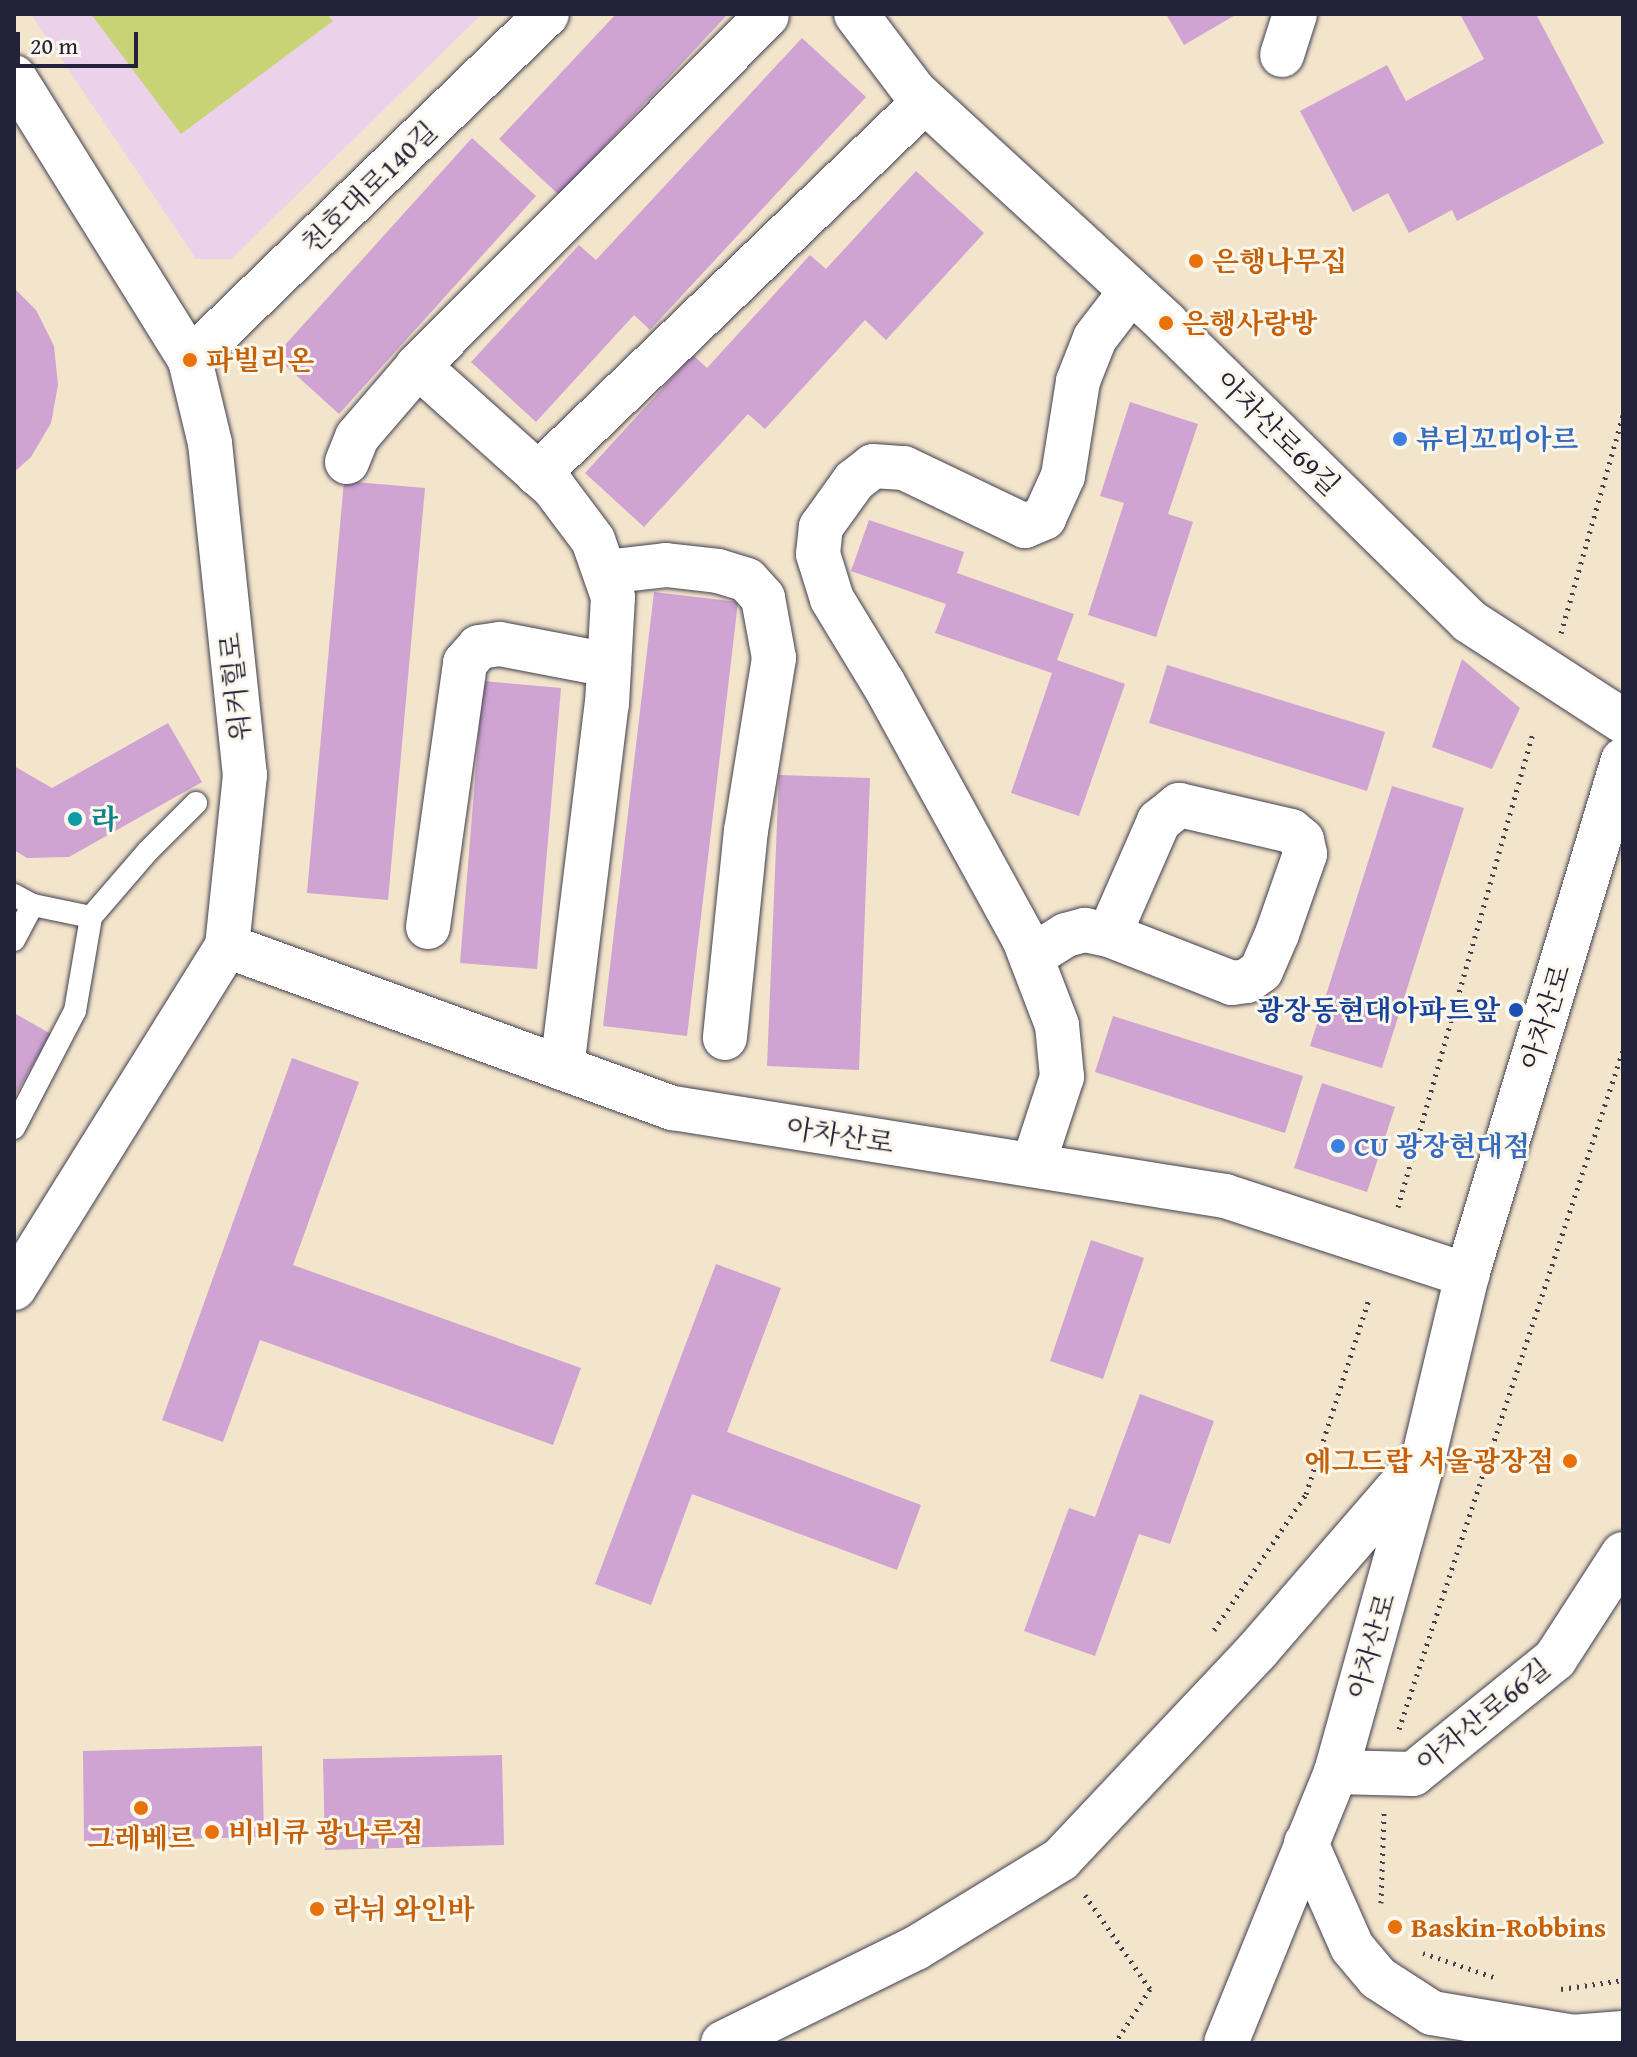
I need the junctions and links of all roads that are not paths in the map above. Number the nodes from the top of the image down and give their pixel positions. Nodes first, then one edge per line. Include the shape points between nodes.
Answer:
1 (547, 14) edge
2 (856, 14) edge
3 (1295, 14) edge
4 (767, 16) edge
5 (1282, 55) dead end
6 (14, 77) edge
7 (925, 101) junction
8 (1131, 291) junction
9 (190, 360) junction
10 (418, 366) junction
11 (347, 462) dead end
12 (538, 474) junction
13 (605, 572) junction
14 (609, 665) junction
15 (1623, 721) edge
16 (1623, 760) edge
17 (196, 803) dead end
18 (23, 900) edge
19 (91, 917) junction
20 (428, 927) dead end
21 (1109, 935) junction
22 (14, 940) edge
23 (227, 946) junction
24 (1031, 957) junction
25 (725, 1038) dead end
26 (562, 1068) junction
27 (14, 1128) edge
28 (1033, 1165) junction
29 (1467, 1275) junction
30 (14, 1288) edge
31 (1423, 1460) junction
32 (1623, 1554) edge
33 (1336, 1772) junction
34 (1306, 1843) junction
35 (1233, 2024) edge
36 (1623, 2033) edge
37 (1574, 2037) junction
38 (723, 2043) edge
39 (1500, 2043) edge

1 - 9 street, 천호대로140길
2 - 7 street, 아차산로69길
3 - 5 street
4 - 10 street
6 - 9 street, 워커힐로
7 - 8 street, 아차산로69길
7 - 12 street
8 - 15 street, 아차산로69길 via 1469,621
8 - 24 street via 1095,338 1078,381 1063,476 1044,518 1025,526 904,468 873,466 854,481 821,527 818,554 832,599
9 - 23 street, 워커힐로 via 210,443 245,775
10 - 11 street via 357,437
10 - 12 street
12 - 13 street via 593,540
13 - 14 street via 613,597
13 - 25 street via 666,565 718,571 747,580 763,598 774,658 746,830
14 - 20 street via 500,644 479,647 465,663
14 - 26 street
16 - 29 street, 아차산로
17 - 19 lane
18 - 19 lane
18 - 22 lane
19 - 27 lane via 75,1011
21 - 21 street via 1232,983 1247,981 1261,971 1277,934 1305,854 1302,840 1291,831 1179,805 1159,821
21 - 24 street via 1085,930 1066,935
23 - 26 street, 아차산로
23 - 30 street, 워커힐로
24 - 28 street via 1057,1025 1062,1077
26 - 28 street, 아차산로 via 673,1108
28 - 29 street, 아차산로 via 1225,1196
29 - 31 street, 아차산로
31 - 33 street, 아차산로
31 - 38 street via 1257,1651 1061,1859 916,1948
32 - 33 street, 아차산로66길 via 1555,1659 1413,1774
33 - 34 street, 아차산로
34 - 35 street, 아차산로
34 - 37 street via 1352,1947 1378,1978 1432,2013
36 - 37 street
37 - 39 street

